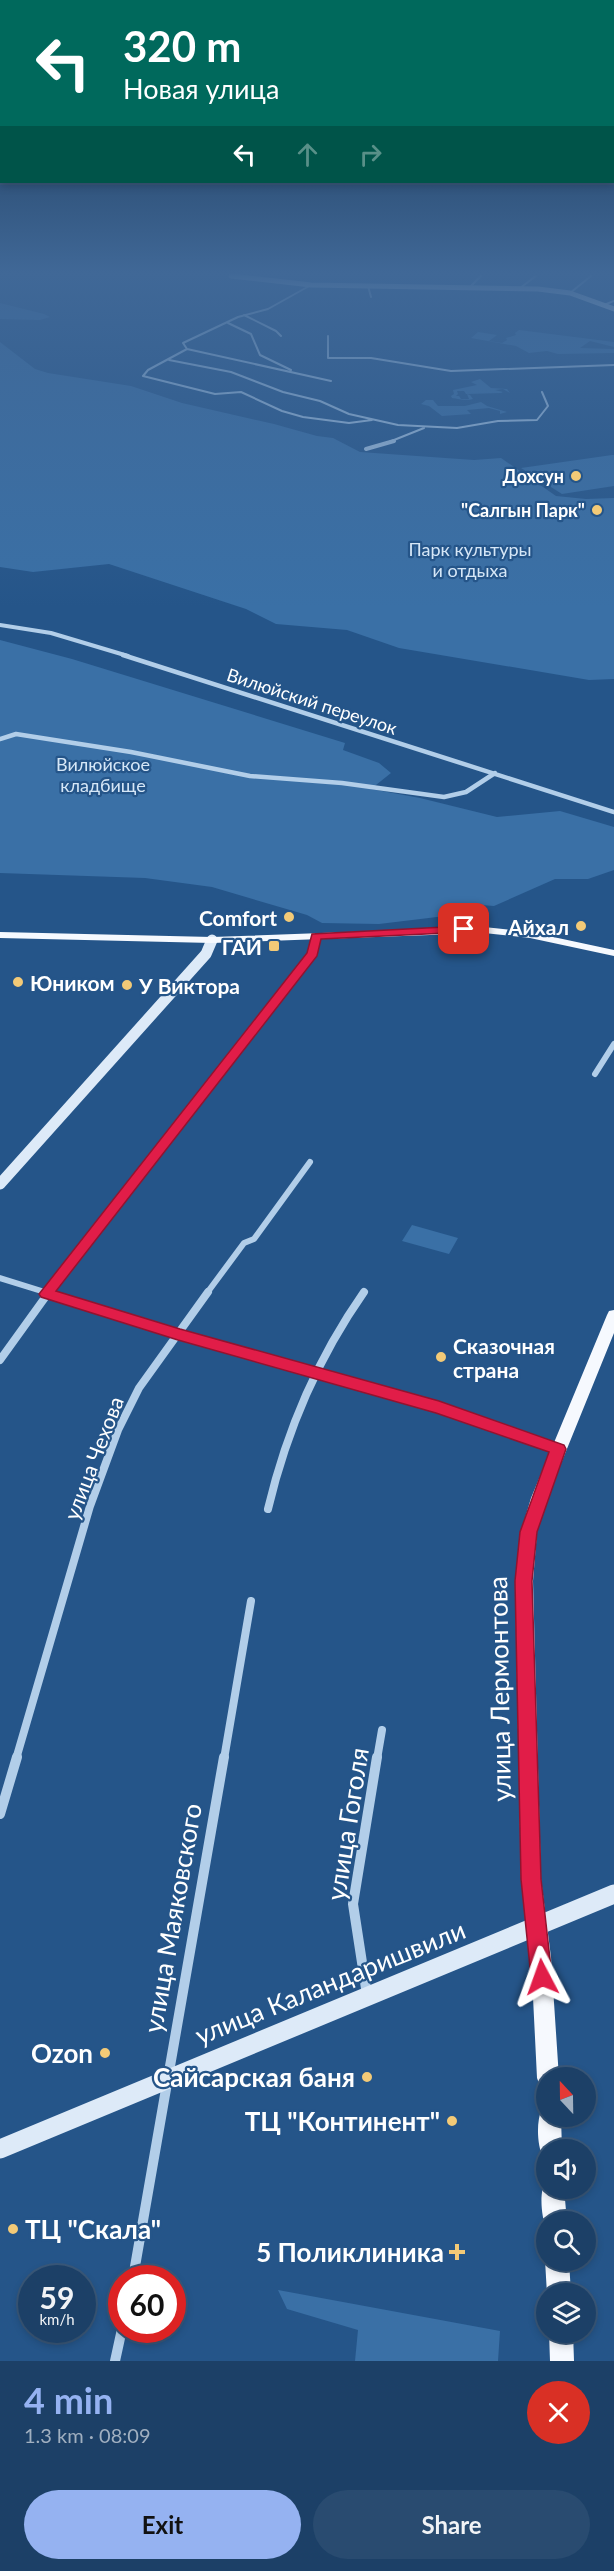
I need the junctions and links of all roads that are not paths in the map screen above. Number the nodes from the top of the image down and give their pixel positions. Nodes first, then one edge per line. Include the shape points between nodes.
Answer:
1 (181, 386) edge
2 (268, 386) edge
3 (542, 392) dead end
4 (373, 420) junction
5 (424, 428) junction
6 (366, 449) dead end
7 (0, 625) edge
8 (0, 739) edge
9 (495, 773) junction
10 (614, 812) edge
11 (0, 935) edge
12 (316, 936) junction
13 (212, 940) junction
14 (614, 953) edge
15 (614, 1044) edge
16 (595, 1074) dead end
17 (310, 1162) dead end
18 (0, 1184) edge
19 (0, 1278) edge
20 (364, 1292) dead end
21 (47, 1294) junction
22 (614, 1315) edge
23 (178, 1334) junction
24 (0, 1360) edge
25 (313, 1372) junction
26 (558, 1449) junction
27 (268, 1509) dead end
28 (251, 1601) dead end
29 (382, 1730) dead end
30 (0, 1814) edge
31 (614, 1894) edge
32 (537, 1927) junction
33 (367, 1995) junction
34 (547, 2067) edge
35 (166, 2078) junction
36 (0, 2149) edge
37 (135, 2265) edge
38 (118, 2343) edge
39 (561, 2343) edge
40 (114, 2361) edge
41 (562, 2361) edge

1 - 4 street via 215,394 241,392 303,417 349,423
2 - 4 street
3 - 5 street via 548,406 537,420
4 - 5 street
5 - 6 street
7 - 9 street, Вилюйский переулок via 74,639
8 - 9 street via 16,734 250,776 444,796 466,792
9 - 10 street, Вилюйский переулок
11 - 13 main road
12 - 13 main road
12 - 14 main road via 484,930 530,935
12 - 21 street via 313,954
13 - 18 street via 206,954
15 - 16 street
17 - 23 street, улица Чехова via 254,1239 238,1250
19 - 21 street
20 - 25 street
21 - 23 street
21 - 24 street
22 - 26 main road, улица Лермонтова
23 - 25 street
23 - 30 street, улица Чехова via 139,1388 118,1430 90,1506
25 - 26 street via 439,1407
25 - 27 street via 276,1471
26 - 32 main road, улица Лермонтова via 529,1532 524,1581 531,1879
28 - 35 street, улица Маяковского
29 - 33 street, улица Гоголя via 353,1904
31 - 32 street, улица Каландаришвили
32 - 33 street, улица Каландаришвили
32 - 34 main road, улица Лермонтова
33 - 35 street, улица Каландаришвили
35 - 36 street, улица Каландаришвили
35 - 37 street, улица Маяковского
38 - 40 street
39 - 41 main road

